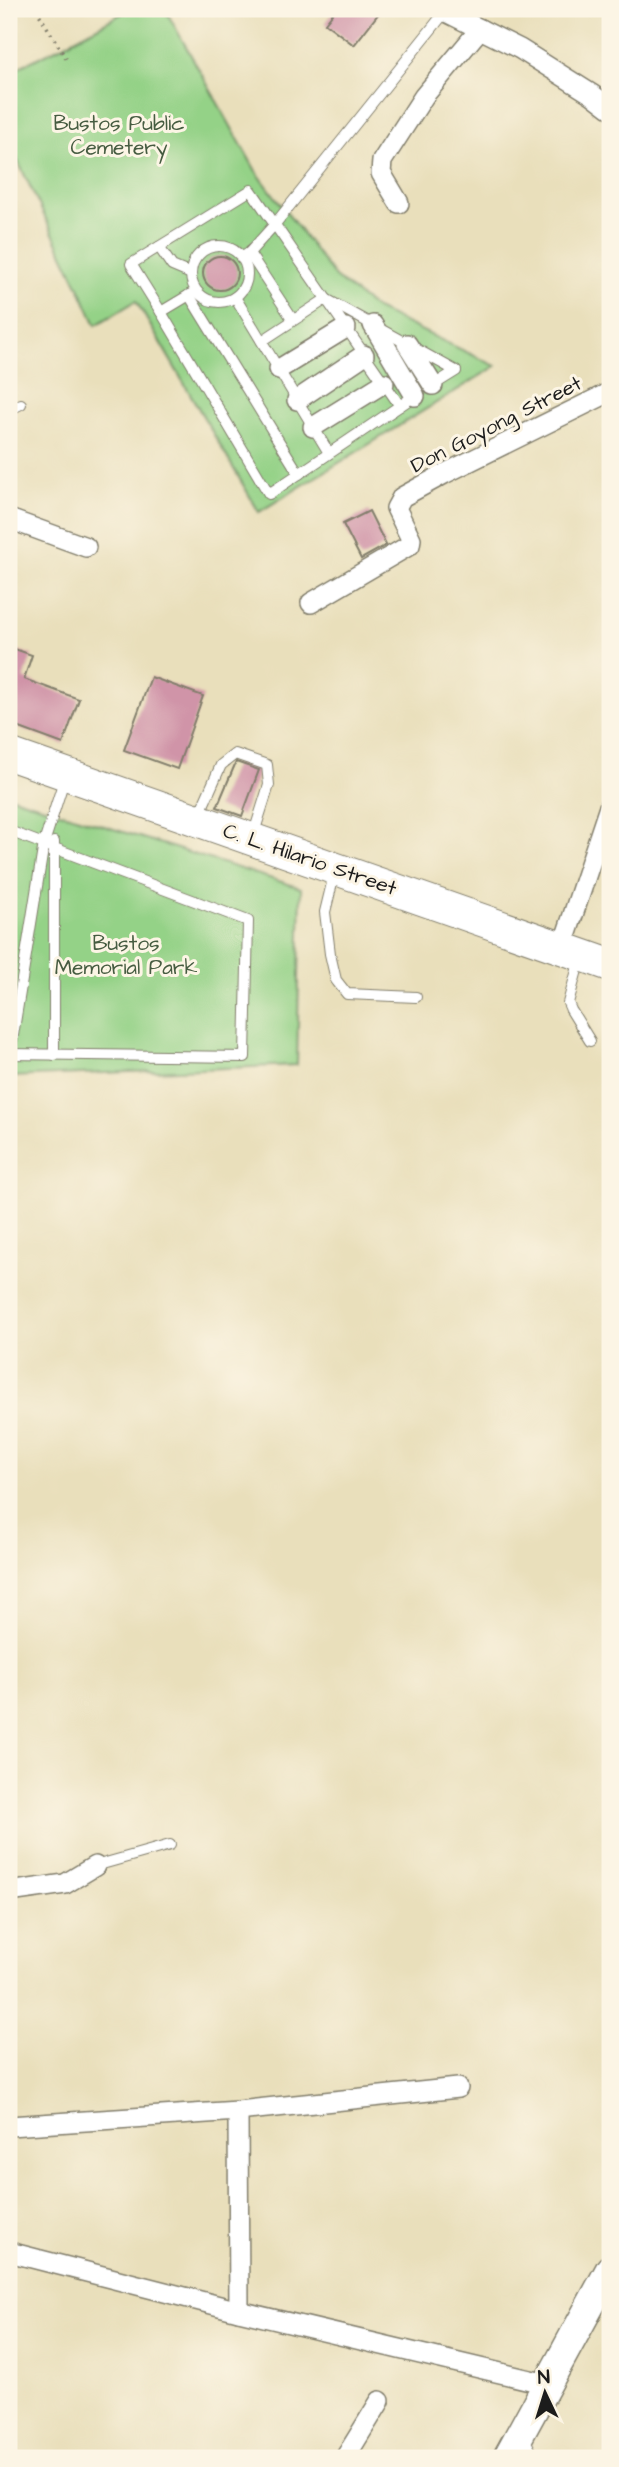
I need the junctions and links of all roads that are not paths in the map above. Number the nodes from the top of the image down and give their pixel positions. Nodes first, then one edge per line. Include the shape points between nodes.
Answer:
1 (443, 10) edge
2 (480, 29) junction
3 (610, 108) edge
4 (399, 202) dead end
5 (275, 224) junction
6 (159, 247) junction
7 (245, 256) junction
8 (191, 274) junction
9 (192, 293) junction
10 (235, 297) junction
11 (326, 299) junction
12 (161, 312) junction
13 (293, 320) junction
14 (373, 325) junction
15 (346, 328) junction
16 (262, 341) junction
17 (407, 344) junction
18 (364, 355) junction
19 (279, 369) junction
20 (384, 383) junction
21 (433, 385) junction
22 (610, 392) edge
23 (297, 400) junction
24 (407, 401) junction
25 (21, 404) dead end
26 (9, 410) edge
27 (313, 427) junction
28 (329, 453) junction
29 (299, 474) junction
30 (9, 519) edge
31 (86, 547) dead end
32 (311, 603) dead end
33 (9, 754) edge
34 (66, 775) junction
35 (610, 804) edge
36 (197, 820) junction
37 (9, 831) edge
38 (252, 839) junction
39 (49, 845) junction
40 (335, 867) junction
41 (571, 951) junction
42 (610, 965) edge
43 (416, 997) dead end
44 (590, 1041) dead end
45 (9, 1054) edge
46 (54, 1055) junction
47 (170, 1845) dead end
48 (95, 1866) joint
49 (9, 1892) edge
50 (458, 2088) dead end
51 (237, 2111) junction
52 (9, 2126) edge
53 (9, 2252) edge
54 (610, 2269) edge
55 (239, 2311) junction
56 (547, 2384) junction
57 (380, 2401) dead end
58 (521, 2433) junction
59 (345, 2458) edge
60 (508, 2458) edge
61 (534, 2458) edge

1 - 2 street
1 - 5 lane
2 - 3 street via 520,49
2 - 4 street via 424,96 382,162 381,173
5 - 6 lane via 251,190
5 - 7 lane
5 - 11 lane
6 - 8 lane via 172,266
6 - 12 lane via 131,264
7 - 8 lane via 227,248 210,248 196,258
7 - 10 lane via 247,274
7 - 13 lane
8 - 9 lane
9 - 10 lane via 210,301
9 - 12 lane
9 - 29 lane
10 - 16 lane
11 - 13 lane
11 - 14 lane
11 - 15 lane
12 - 29 lane via 269,494
13 - 16 lane
14 - 17 lane
14 - 24 street
15 - 18 lane
15 - 19 street
16 - 19 lane
17 - 21 street
17 - 21 lane via 456,371
18 - 20 lane
18 - 23 street
19 - 23 lane
20 - 24 lane
20 - 27 street
21 - 24 lane
22 - 32 street, Don Goyong Street via 402,497 396,508 410,545
23 - 27 lane
24 - 28 lane
25 - 26 lane
27 - 28 lane
28 - 29 lane
30 - 31 street
33 - 34 main road, C. L. Hilario Street
34 - 36 main road, C. L. Hilario Street
34 - 39 lane
35 - 41 street
36 - 38 main road, C. L. Hilario Street
36 - 38 lane via 221,765 235,754 267,765 269,785
37 - 39 lane
38 - 40 main road, C. L. Hilario Street
39 - 45 lane
39 - 46 lane
39 - 46 lane via 248,921 245,1057
40 - 41 main road, C. L. Hilario Street
40 - 43 lane via 325,912 336,980 348,994
41 - 42 main road, C. L. Hilario Street
41 - 44 lane via 568,1003
45 - 46 lane
47 - 48 lane
48 - 49 street via 65,1884
50 - 51 street
51 - 52 street
51 - 55 street
53 - 55 street
54 - 56 main road
55 - 56 street
56 - 58 main road
57 - 59 street
58 - 60 main road
58 - 61 lane

